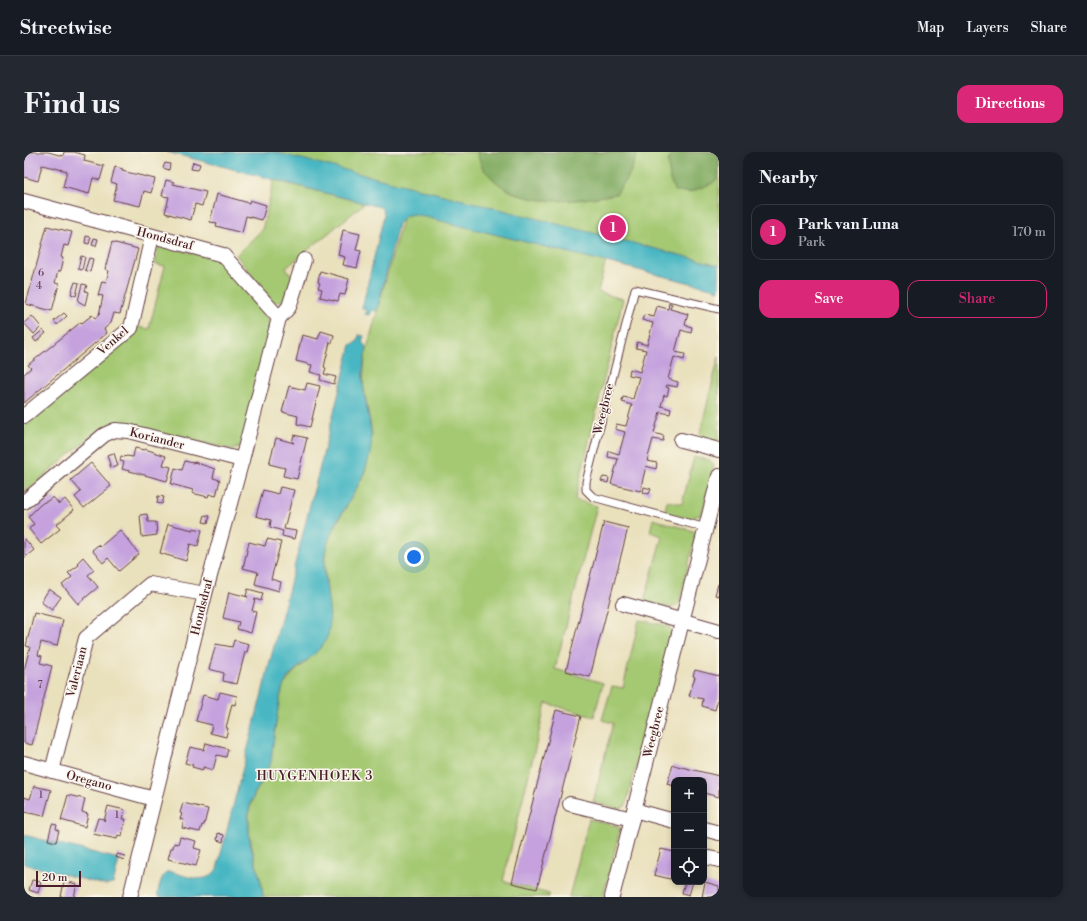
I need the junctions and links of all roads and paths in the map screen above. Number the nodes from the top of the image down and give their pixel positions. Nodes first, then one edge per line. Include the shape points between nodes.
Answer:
1 (25, 205) edge
2 (152, 236) junction
3 (304, 260) dead end
4 (719, 309) edge
5 (279, 318) junction
6 (24, 416) edge
7 (681, 440) dead end
8 (719, 450) edge
9 (242, 460) junction
10 (719, 476) edge
11 (24, 502) edge
12 (706, 528) junction
13 (205, 594) junction
14 (623, 604) dead end
15 (682, 621) junction
16 (719, 630) edge
17 (24, 763) edge
18 (52, 771) junction
19 (154, 799) junction
20 (570, 804) dead end
21 (633, 815) junction
22 (671, 821) edge
23 (707, 858) edge
24 (719, 860) edge
25 (130, 897) edge
26 (612, 897) edge

1 - 2 street, Hondsdraf
2 - 5 street, Hondsdraf via 223,254
2 - 6 street, Venkel via 131,328
3 - 5 street, Hondsdraf via 290,307
4 - 12 lane, Weegbree via 635,289 586,482 586,490 593,497
5 - 9 street, Hondsdraf
7 - 8 street
9 - 11 street, Koriander via 128,431 115,430 104,435
9 - 13 street, Hondsdraf
10 - 12 street, Weegbree
12 - 15 street, Weegbree
13 - 18 street, Valeriaan via 150,584 86,638
13 - 19 street, Hondsdraf
14 - 15 street
15 - 16 street
15 - 21 street, Weegbree
17 - 18 street, Oregano
18 - 19 street, Oregano
19 - 25 street, Hondsdraf
20 - 21 street
21 - 22 street
21 - 26 street, Weegbree
23 - 24 street

